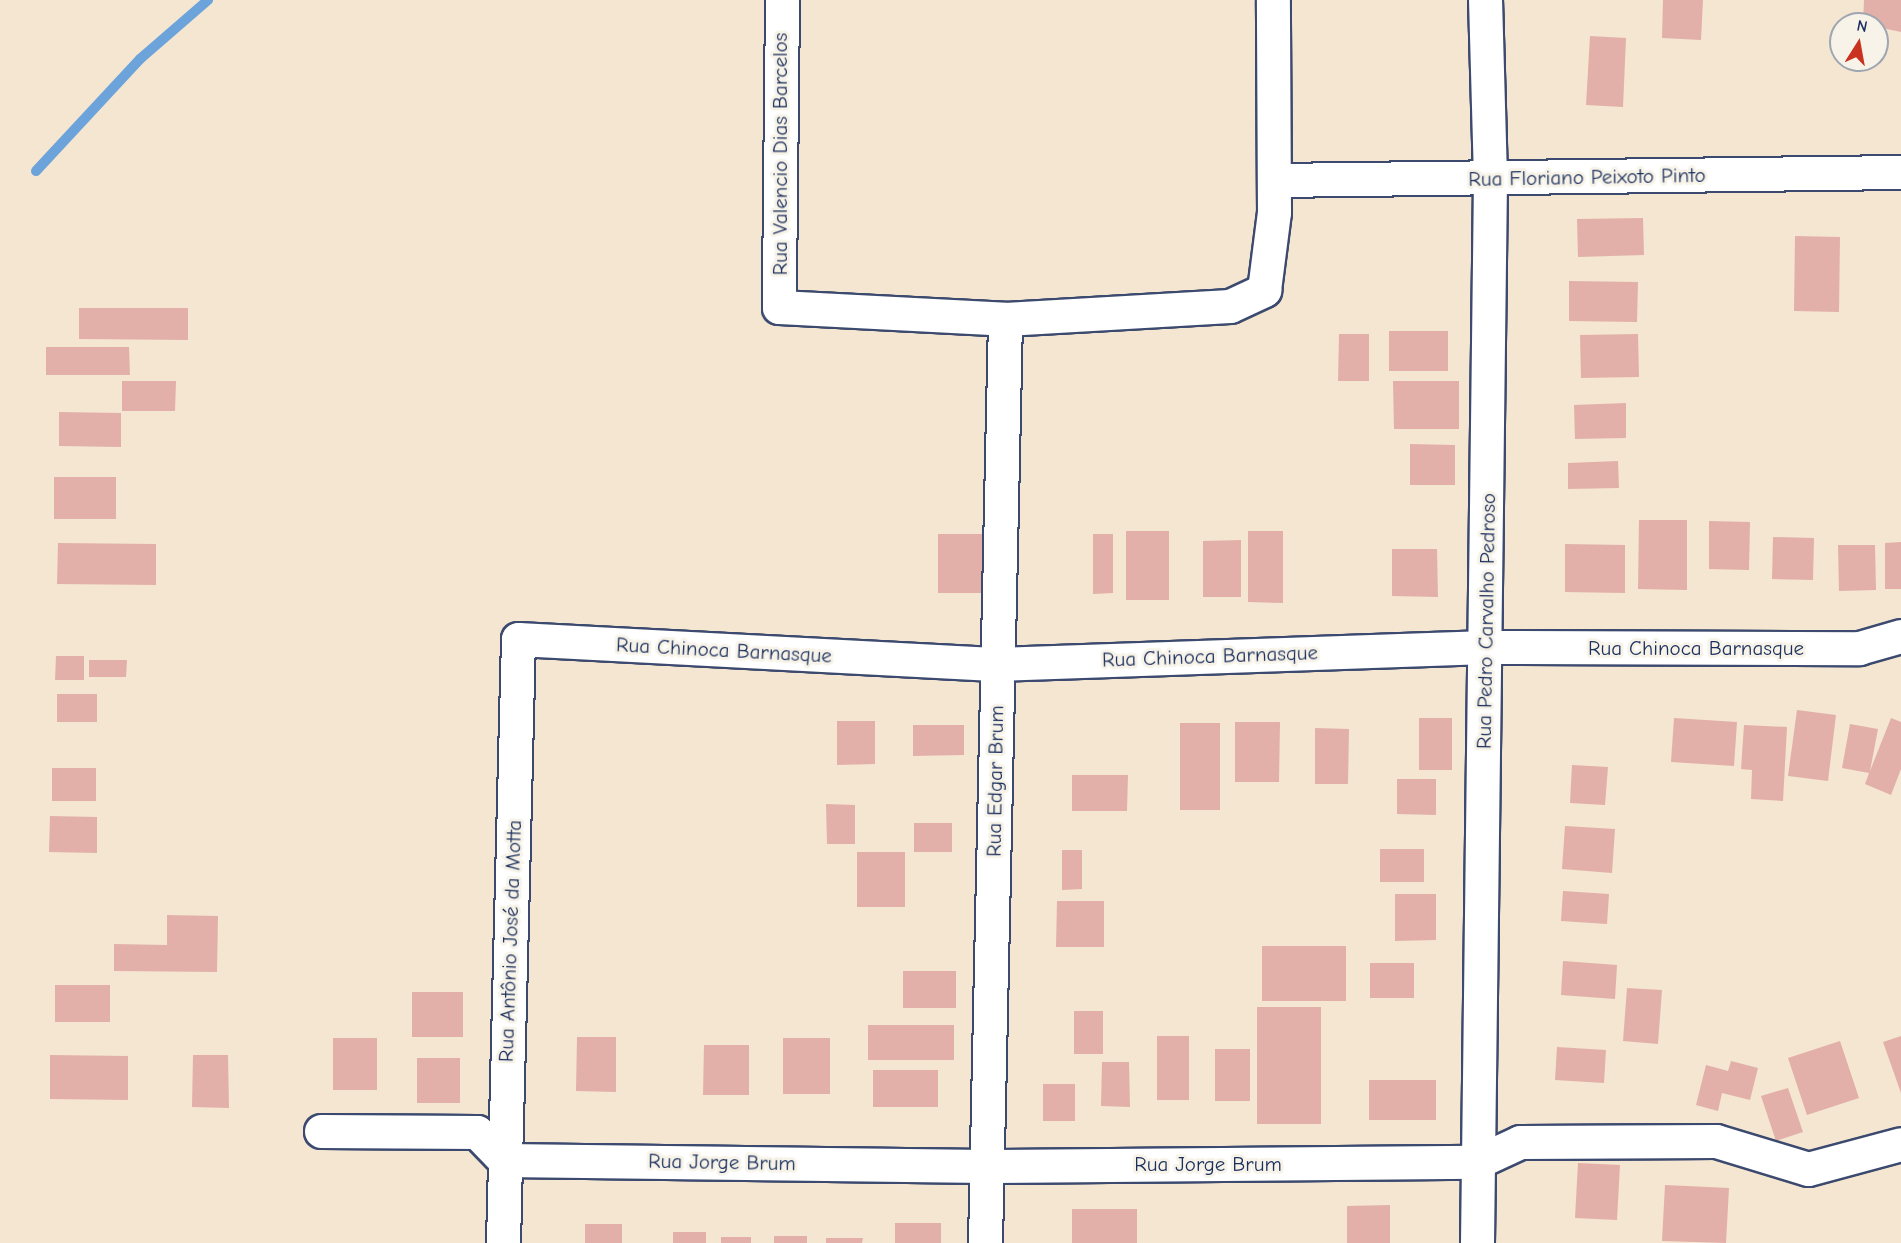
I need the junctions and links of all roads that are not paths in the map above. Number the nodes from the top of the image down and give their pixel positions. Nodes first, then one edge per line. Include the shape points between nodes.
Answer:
1 (782, 0) edge
2 (1273, 0) edge
3 (1485, 0) edge
4 (1901, 172) edge
5 (1491, 178) junction
6 (1274, 180) junction
7 (1005, 319) junction
8 (1901, 636) edge
9 (518, 639) joint
10 (1487, 647) junction
11 (998, 664) junction
12 (321, 1131) dead end
13 (1901, 1144) edge
14 (504, 1160) junction
15 (1477, 1162) junction
16 (986, 1166) junction
17 (503, 1243) edge
18 (985, 1243) edge
19 (1477, 1243) edge

1 - 7 street, Rua Valencio Dias Barcelos via 779,307
2 - 6 street
3 - 5 street, Rua Pedro Carvalho Pedroso
4 - 5 street, Rua Floriano Peixoto Pinto
5 - 6 street, Rua Floriano Peixoto Pinto
5 - 10 street, Rua Pedro Carvalho Pedroso
6 - 7 street via 1264,290 1230,306
7 - 11 street, Rua Edgar Brum
8 - 10 street, Rua Chinoca Barnasque via 1859,648
9 - 11 street, Rua Chinoca Barnasque
9 - 14 street, Rua Antônio José da Motta
10 - 11 street, Rua Chinoca Barnasque
10 - 15 street, Rua Pedro Carvalho Pedroso
11 - 16 street, Rua Edgar Brum
12 - 14 street via 477,1132
13 - 15 street, Rua Jorge Brum via 1808,1169 1716,1141 1520,1142
14 - 16 street, Rua Jorge Brum
14 - 17 street, Rua Antônio José da Motta
15 - 16 street, Rua Jorge Brum
15 - 19 street, Rua Pedro Carvalho Pedroso
16 - 18 street, Rua Edgar Brum

